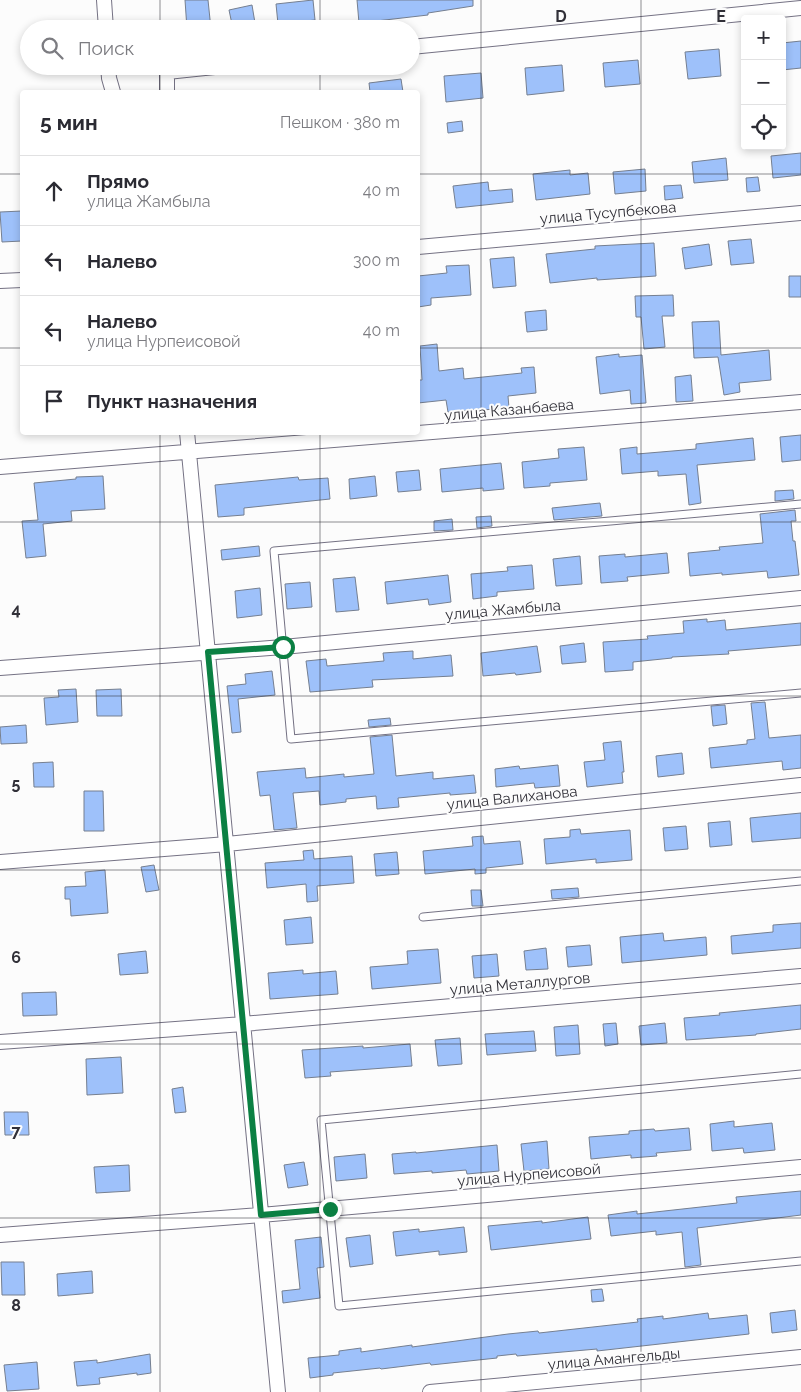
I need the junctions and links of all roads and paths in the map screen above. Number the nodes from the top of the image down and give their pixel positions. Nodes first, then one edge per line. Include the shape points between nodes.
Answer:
1 (104, 0) edge
2 (801, 8) edge
3 (105, 20) edge
4 (420, 47) edge
5 (108, 75) edge
6 (167, 75) edge
7 (112, 90) edge
8 (168, 90) edge
9 (801, 213) edge
10 (420, 247) edge
11 (20, 280) edge
12 (0, 282) edge
13 (801, 402) edge
14 (420, 433) edge
15 (187, 435) edge
16 (397, 435) edge
17 (189, 452) junction
18 (0, 467) edge
19 (801, 504) edge
20 (801, 598) edge
21 (283, 647) junction
22 (208, 652) junction
23 (0, 668) edge
24 (801, 693) edge
25 (801, 785) edge
26 (227, 844) junction
27 (0, 862) edge
28 (801, 881) edge
29 (422, 917) dead end
30 (801, 976) edge
31 (242, 1024) junction
32 (0, 1042) edge
33 (801, 1074) edge
34 (801, 1167) edge
35 (330, 1209) junction
36 (261, 1215) junction
37 (0, 1235) edge
38 (801, 1261) edge
39 (801, 1357) edge
40 (278, 1392) edge
41 (430, 1392) edge

1 - 3 street
2 - 4 street
5 - 7 street
6 - 8 street
9 - 10 street, улица Тусупбекова
11 - 12 street
13 - 14 street, улица Казанбаева
15 - 17 street
16 - 17 street, улица Казанбаева
17 - 18 street, улица Казанбаева
17 - 22 street
19 - 21 lane via 274,551
20 - 21 street, улица Жамбыла
21 - 22 street, улица Жамбыла
21 - 24 lane via 291,738
22 - 23 street, улица Жамбыла
22 - 26 street
25 - 26 street, улица Валиханова
26 - 27 street, улица Валиханова
26 - 31 street
28 - 29 lane
30 - 31 street, улица Металлургов
31 - 32 street, улица Металлургов
31 - 36 street
33 - 35 lane via 321,1120
34 - 35 street, улица Нурпеисовой
35 - 36 street, улица Нурпеисовой
35 - 38 lane via 339,1306
36 - 37 street, улица Нурпеисовой
36 - 40 street
39 - 41 street, улица Амангельды

